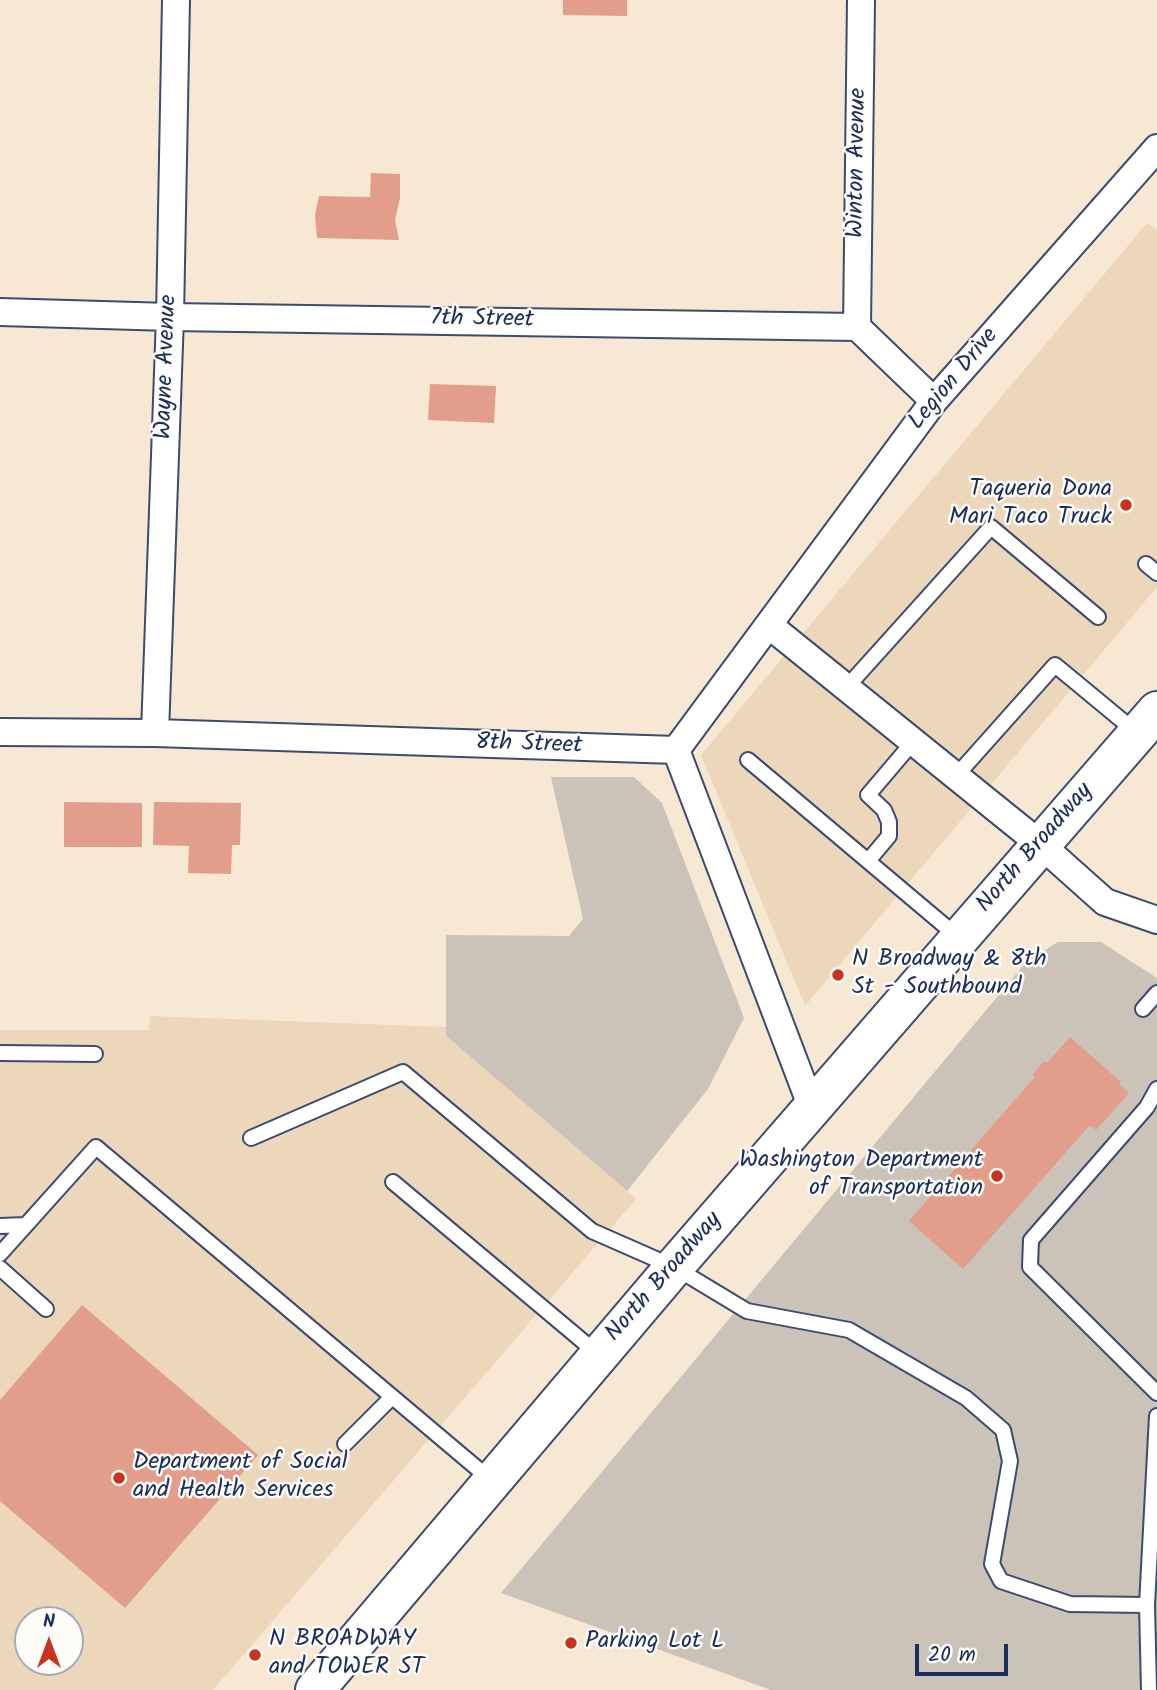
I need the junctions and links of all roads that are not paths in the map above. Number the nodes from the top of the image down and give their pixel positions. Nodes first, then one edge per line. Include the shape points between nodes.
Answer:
1 (176, 0) edge
2 (861, 0) edge
3 (1157, 148) edge
4 (0, 312) edge
5 (170, 317) junction
6 (857, 327) junction
7 (934, 401) junction
8 (1098, 617) dead end
9 (770, 625) junction
10 (846, 688) junction
11 (1147, 722) edge
12 (0, 732) edge
13 (155, 733) junction
14 (913, 742) junction
15 (676, 750) junction
16 (748, 760) dead end
17 (956, 776) junction
18 (1040, 845) junction
19 (868, 862) junction
20 (1157, 920) edge
21 (959, 938) junction
22 (1157, 993) edge
23 (1143, 1010) dead end
24 (0, 1052) edge
25 (95, 1054) dead end
26 (1157, 1089) edge
27 (812, 1108) junction
28 (251, 1138) dead end
29 (393, 1182) dead end
30 (26, 1225) junction
31 (0, 1226) edge
32 (0, 1254) edge
33 (674, 1266) junction
34 (0, 1268) edge
35 (46, 1309) dead end
36 (599, 1355) junction
37 (1157, 1393) edge
38 (392, 1397) junction
39 (1157, 1416) edge
40 (345, 1444) dead end
41 (492, 1481) junction
42 (1147, 1605) junction
43 (315, 1690) edge
44 (1149, 1690) edge

1 - 5 street, Wayne Avenue
2 - 6 street, Winton Avenue
3 - 7 street, Legion Drive
4 - 5 street, 7th Street
5 - 6 street, 7th Street
5 - 13 street, Wayne Avenue
6 - 7 street
7 - 9 street, Legion Drive
8 - 10 lane via 990,527
9 - 10 street
9 - 15 street, Legion Drive
10 - 14 street
11 - 17 lane via 1055,665
11 - 18 main road, North Broadway
12 - 13 street, 8th Street
13 - 15 street, 8th Street
14 - 17 street
14 - 19 lane via 868,795 884,810 890,836
15 - 27 street
16 - 19 lane
17 - 18 street
18 - 20 street via 1105,902
18 - 21 main road, North Broadway
19 - 21 lane
21 - 27 main road, North Broadway
22 - 23 lane
24 - 25 lane
26 - 37 lane via 1147,1107 1031,1240 1030,1267
27 - 33 main road, North Broadway
28 - 33 lane via 403,1072 592,1231
29 - 36 lane
30 - 31 lane
30 - 32 lane
30 - 38 lane via 96,1147
33 - 36 main road, North Broadway
33 - 42 lane via 747,1311 849,1330 966,1398 1003,1430 1010,1461 992,1564 1001,1581 1070,1604
34 - 35 lane
36 - 41 main road, North Broadway
38 - 40 lane
38 - 41 lane
39 - 42 lane
41 - 43 main road, North Broadway
42 - 44 lane

